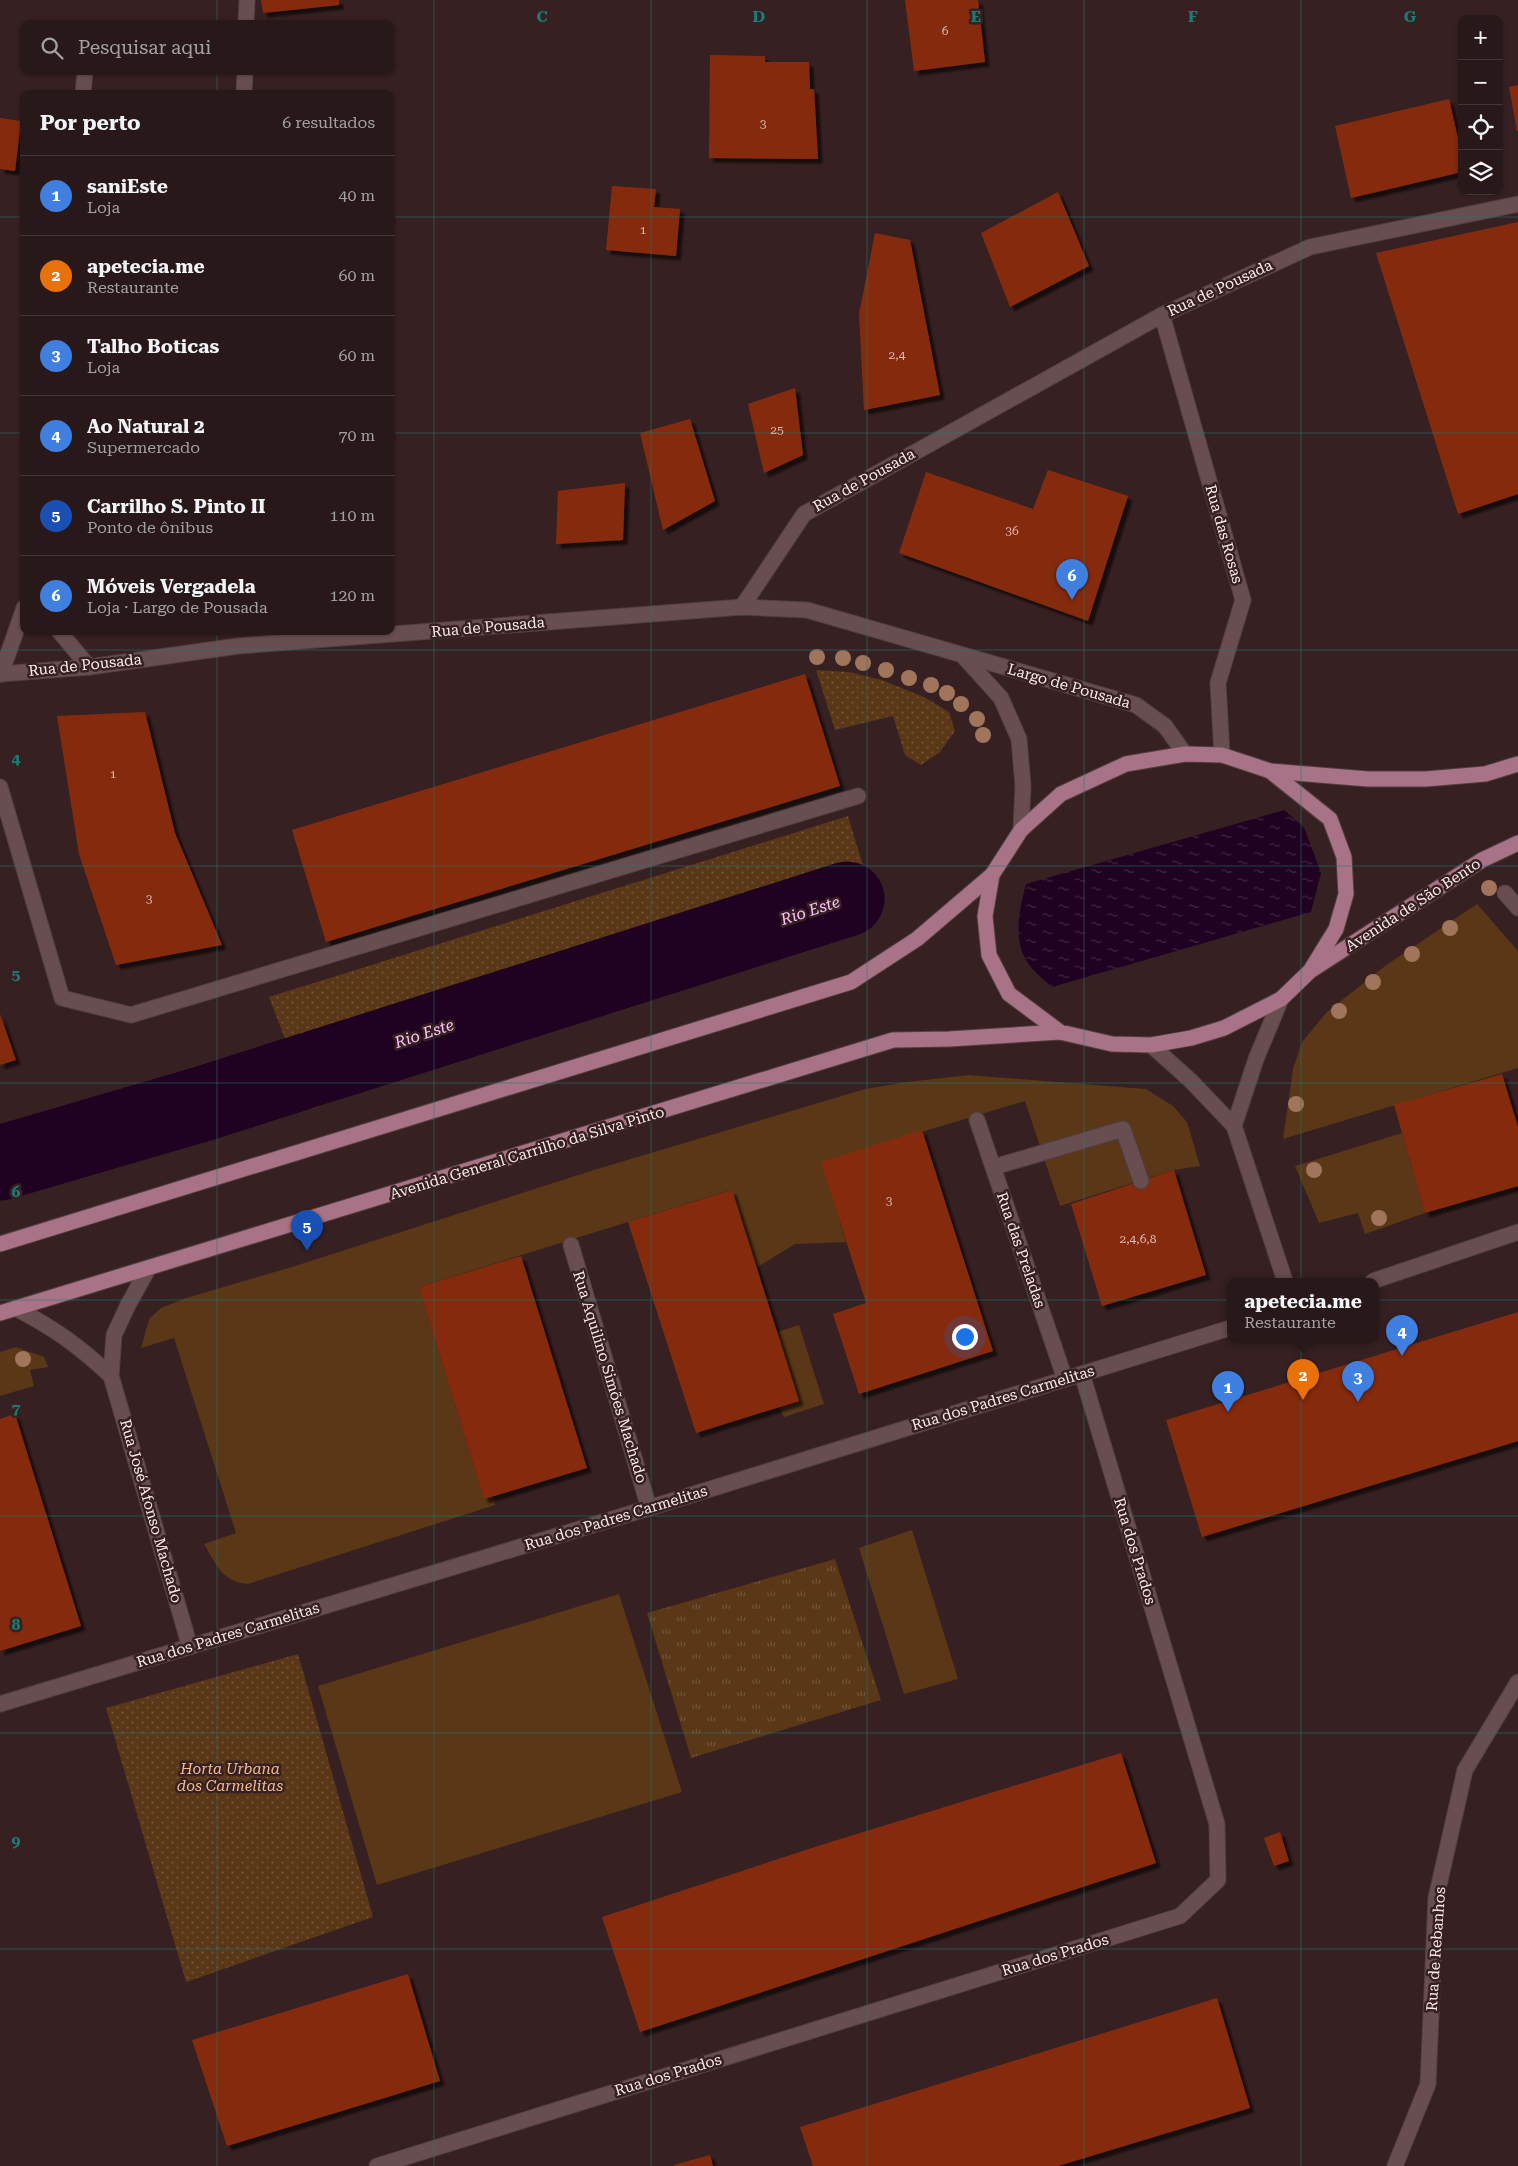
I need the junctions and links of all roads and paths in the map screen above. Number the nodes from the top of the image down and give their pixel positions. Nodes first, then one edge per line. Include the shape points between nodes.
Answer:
1 (247, 0) edge
2 (246, 20) edge
3 (85, 75) edge
4 (245, 75) edge
5 (83, 90) edge
6 (244, 90) edge
7 (1518, 204) edge
8 (1162, 315) junction
9 (742, 606) junction
10 (20, 619) edge
11 (395, 629) edge
12 (62, 635) edge
13 (299, 635) edge
14 (238, 639) edge
15 (964, 657) junction
16 (89, 667) junction
17 (1, 674) edge
18 (1185, 754) junction
19 (1222, 755) junction
20 (1518, 764) edge
21 (1270, 772) junction
22 (0, 787) edge
23 (858, 796) dead end
24 (1021, 830) junction
25 (1518, 843) edge
26 (992, 875) junction
27 (1505, 893) dead end
28 (1518, 908) edge
29 (1310, 971) junction
30 (1281, 999) junction
31 (1060, 1032) junction
32 (1151, 1045) junction
33 (977, 1120) dead end
34 (1234, 1126) junction
35 (994, 1168) junction
36 (1141, 1181) dead end
37 (1518, 1232) edge
38 (0, 1244) edge
39 (571, 1245) dead end
40 (148, 1269) junction
41 (1284, 1278) edge
42 (1379, 1279) edge
43 (15, 1308) junction
44 (0, 1313) edge
45 (1227, 1329) edge
46 (1082, 1374) junction
47 (112, 1376) junction
48 (1065, 1379) junction
49 (649, 1508) junction
50 (190, 1647) junction
51 (1518, 1682) edge
52 (0, 1704) edge
53 (377, 2166) edge
54 (1394, 2166) edge

1 - 2 street
3 - 5 street
4 - 6 street
7 - 8 street, Rua de Pousada via 1310,247
8 - 9 street, Rua de Pousada via 804,514
8 - 19 street, Rua das Rosas via 1243,600 1218,683
9 - 11 street, Rua de Pousada
9 - 15 street, Largo de Pousada via 806,610
10 - 17 street
12 - 16 street
13 - 14 street, Rua de Pousada
14 - 16 street, Rua de Pousada
15 - 18 street, Largo de Pousada via 1136,705 1165,726
15 - 24 street, Largo de Pousada via 1000,698 1019,739 1023,786
16 - 17 street, Rua de Pousada
18 - 19 main road, Avenida de São Bento
18 - 24 main road, Avenida de São Bento via 1126,764 1061,794
19 - 21 main road, Avenida de São Bento
20 - 21 main road, Avenida de São Bento via 1485,774 1426,780
21 - 29 main road, Avenida de São Bento via 1330,820 1344,857 1346,894 1336,929
22 - 23 street via 62,998 131,1015
24 - 26 main road, Avenida de São Bento
25 - 29 main road, Avenida de São Bento via 1482,860
26 - 31 main road, Avenida de São Bento via 985,916 989,955 1009,994
26 - 38 main road via 917,939 851,982
27 - 28 street
29 - 30 main road, Avenida de São Bento
30 - 32 main road, Avenida de São Bento via 1224,1028
30 - 34 street via 1256,1059
31 - 32 main road, Avenida de São Bento via 1112,1044
31 - 40 main road, Avenida General Carrilho da Silva Pinto via 893,1040
32 - 34 street
33 - 35 street, Rua das Preladas
34 - 41 street
35 - 36 street via 1123,1129
35 - 48 street, Rua das Preladas
37 - 42 street
39 - 49 street, Rua Aquilino Simões Machado
40 - 43 main road, Avenida General Carrilho da Silva Pinto
40 - 47 street, Rua José Afonso Machado via 114,1335
43 - 44 main road, Avenida General Carrilho da Silva Pinto
43 - 47 street via 57,1330
45 - 46 street, Rua dos Padres Carmelitas
46 - 48 street, Rua dos Padres Carmelitas
46 - 53 street, Rua dos Prados via 1217,1824 1218,1880 1180,1916
47 - 50 street, Rua José Afonso Machado
48 - 49 street, Rua dos Padres Carmelitas
49 - 50 street, Rua dos Padres Carmelitas
50 - 52 street, Rua dos Padres Carmelitas
51 - 54 street, Rua de Rebanhos via 1465,1770 1436,1898 1428,2084

